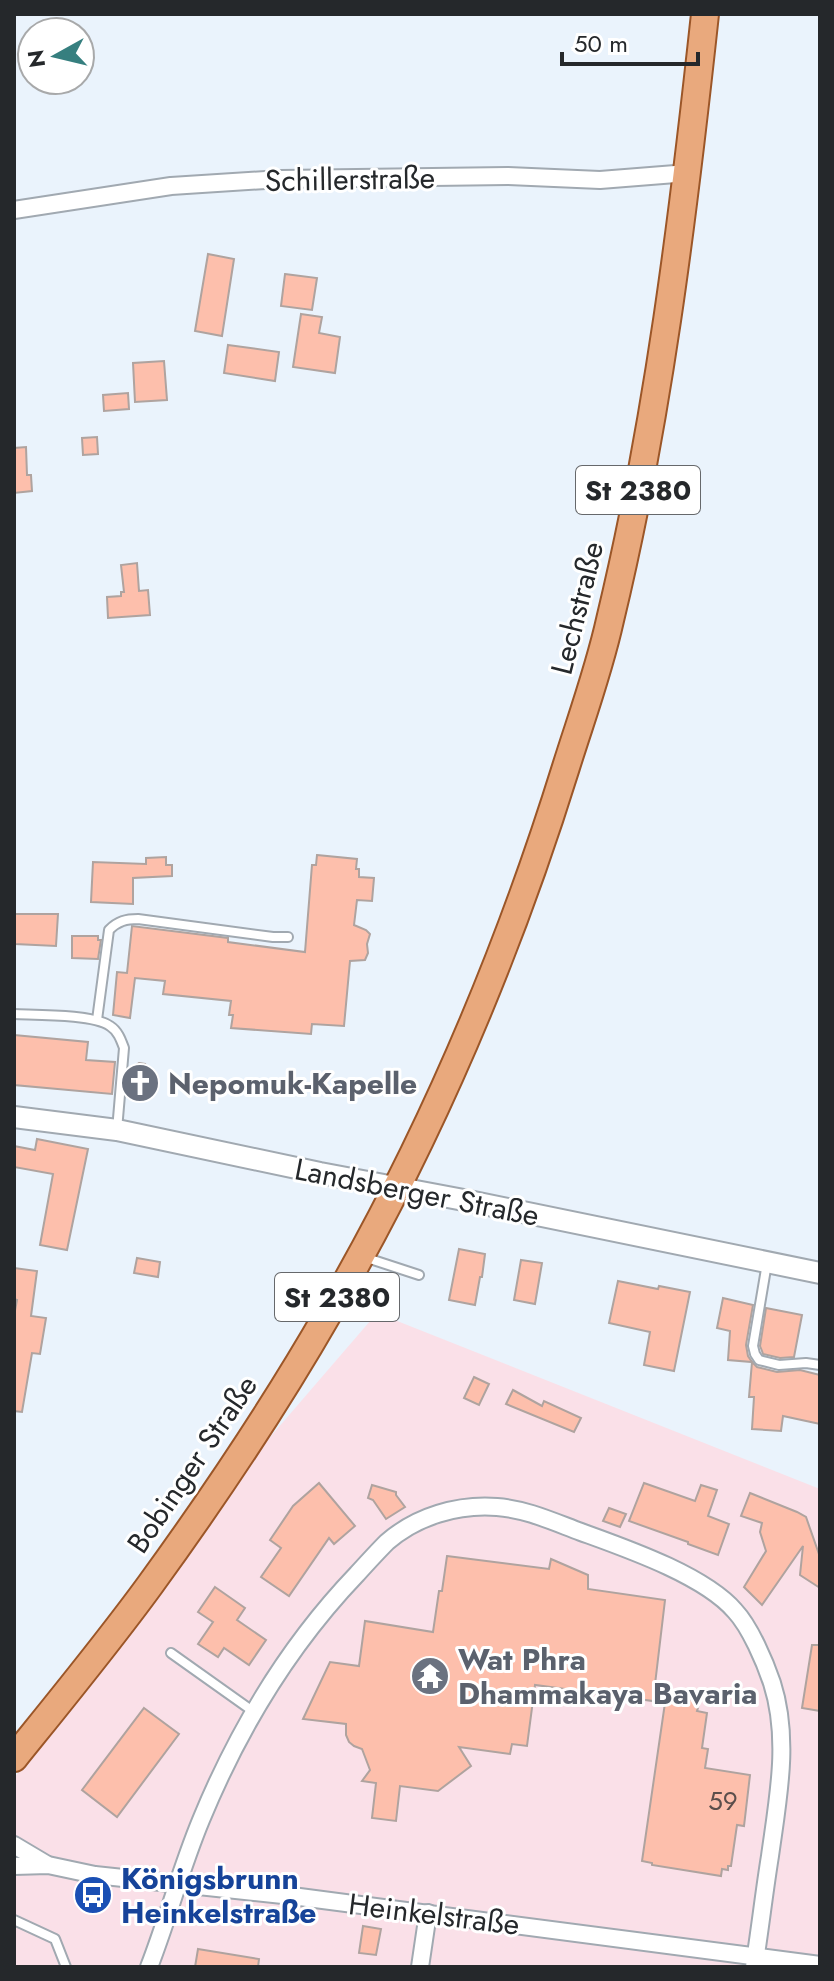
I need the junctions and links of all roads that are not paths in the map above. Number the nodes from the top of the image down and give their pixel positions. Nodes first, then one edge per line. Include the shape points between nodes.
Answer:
1 (705, 14) edge
2 (688, 173) junction
3 (14, 210) edge
4 (288, 937) dead end
5 (14, 1014) edge
6 (97, 1020) junction
7 (14, 1117) edge
8 (117, 1130) junction
9 (396, 1187) junction
10 (360, 1256) junction
11 (767, 1262) junction
12 (820, 1273) edge
13 (419, 1275) dead end
14 (820, 1365) edge
15 (171, 1653) dead end
16 (255, 1712) junction
17 (14, 1758) edge
18 (14, 1845) edge
19 (48, 1865) junction
20 (14, 1866) edge
21 (177, 1884) junction
22 (428, 1913) junction
23 (14, 1920) edge
24 (755, 1962) edge
25 (820, 1965) edge
26 (66, 1967) edge
27 (149, 1967) edge
28 (420, 1967) edge

1 - 2 main road, Lechstraße / St 2380
2 - 3 street, Schillerstraße via 600,180 281,179 171,186
2 - 9 main road, Lechstraße / St 2380 via 645,456 609,625 541,848 503,950
4 - 6 lane via 125,919 109,930
5 - 6 lane
6 - 8 lane via 119,1035 124,1048
7 - 8 street, Landsberger Straße
8 - 9 street, Landsberger Straße
9 - 10 main road, Bobinger Straße / St 2380
9 - 11 street, Landsberger Straße
10 - 13 lane
10 - 17 main road, Bobinger Straße / St 2380 via 219,1487 149,1587
11 - 12 street, Landsberger Straße
11 - 14 lane via 755,1354 779,1365
15 - 16 lane
16 - 21 street via 201,1819
16 - 24 street via 326,1607 388,1541 427,1517 464,1507 531,1513 698,1582 735,1611 756,1645 782,1728 780,1781
18 - 19 street, Heinkelstraße
19 - 20 street, Heinkelstraße
19 - 21 street, Heinkelstraße
21 - 22 street, Heinkelstraße
21 - 27 street
22 - 24 street, Heinkelstraße
22 - 28 street
23 - 26 lane via 55,1939
24 - 25 street, Heinkelstraße

